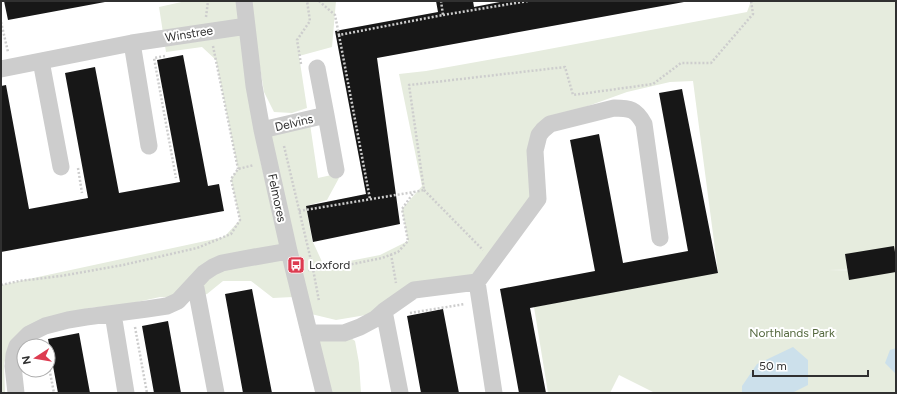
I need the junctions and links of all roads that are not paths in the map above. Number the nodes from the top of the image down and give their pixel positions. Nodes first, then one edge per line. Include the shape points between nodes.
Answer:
1 (244, 1) edge
2 (247, 26) junction
3 (132, 43) junction
4 (41, 61) junction
5 (5, 62) edge
6 (309, 70) road end
7 (326, 115) junction
8 (262, 130) junction
9 (149, 146) dead end
10 (69, 165) road end
11 (336, 170) dead end
12 (660, 238) dead end
13 (289, 250) junction
14 (477, 282) junction
15 (195, 283) junction
16 (384, 311) junction
17 (113, 314) junction
18 (309, 333) junction
19 (16, 393) edge
20 (126, 393) edge
21 (216, 393) edge
22 (324, 393) edge
23 (400, 393) edge
24 (494, 393) edge

1 - 2 street, Felmores
2 - 3 street, Winstree
2 - 8 street, Felmores
3 - 4 street, Winstree
3 - 9 street
4 - 5 street, Winstree
4 - 10 street
6 - 7 street, Delvins
7 - 8 street, Delvins
7 - 11 street, Delvins
8 - 13 street, Felmores
12 - 14 street via 644,124 631,110 614,108 550,124 539,135 535,151 538,199
13 - 15 street via 222,263 204,273
13 - 18 street, Felmores
14 - 16 street via 414,290 401,307
14 - 24 street
15 - 17 street via 178,301 167,306
15 - 21 street
16 - 18 street via 375,319 344,333
16 - 23 street
17 - 19 street via 68,320 45,326 29,334 17,346 14,355
17 - 20 street
18 - 22 street, Felmores

